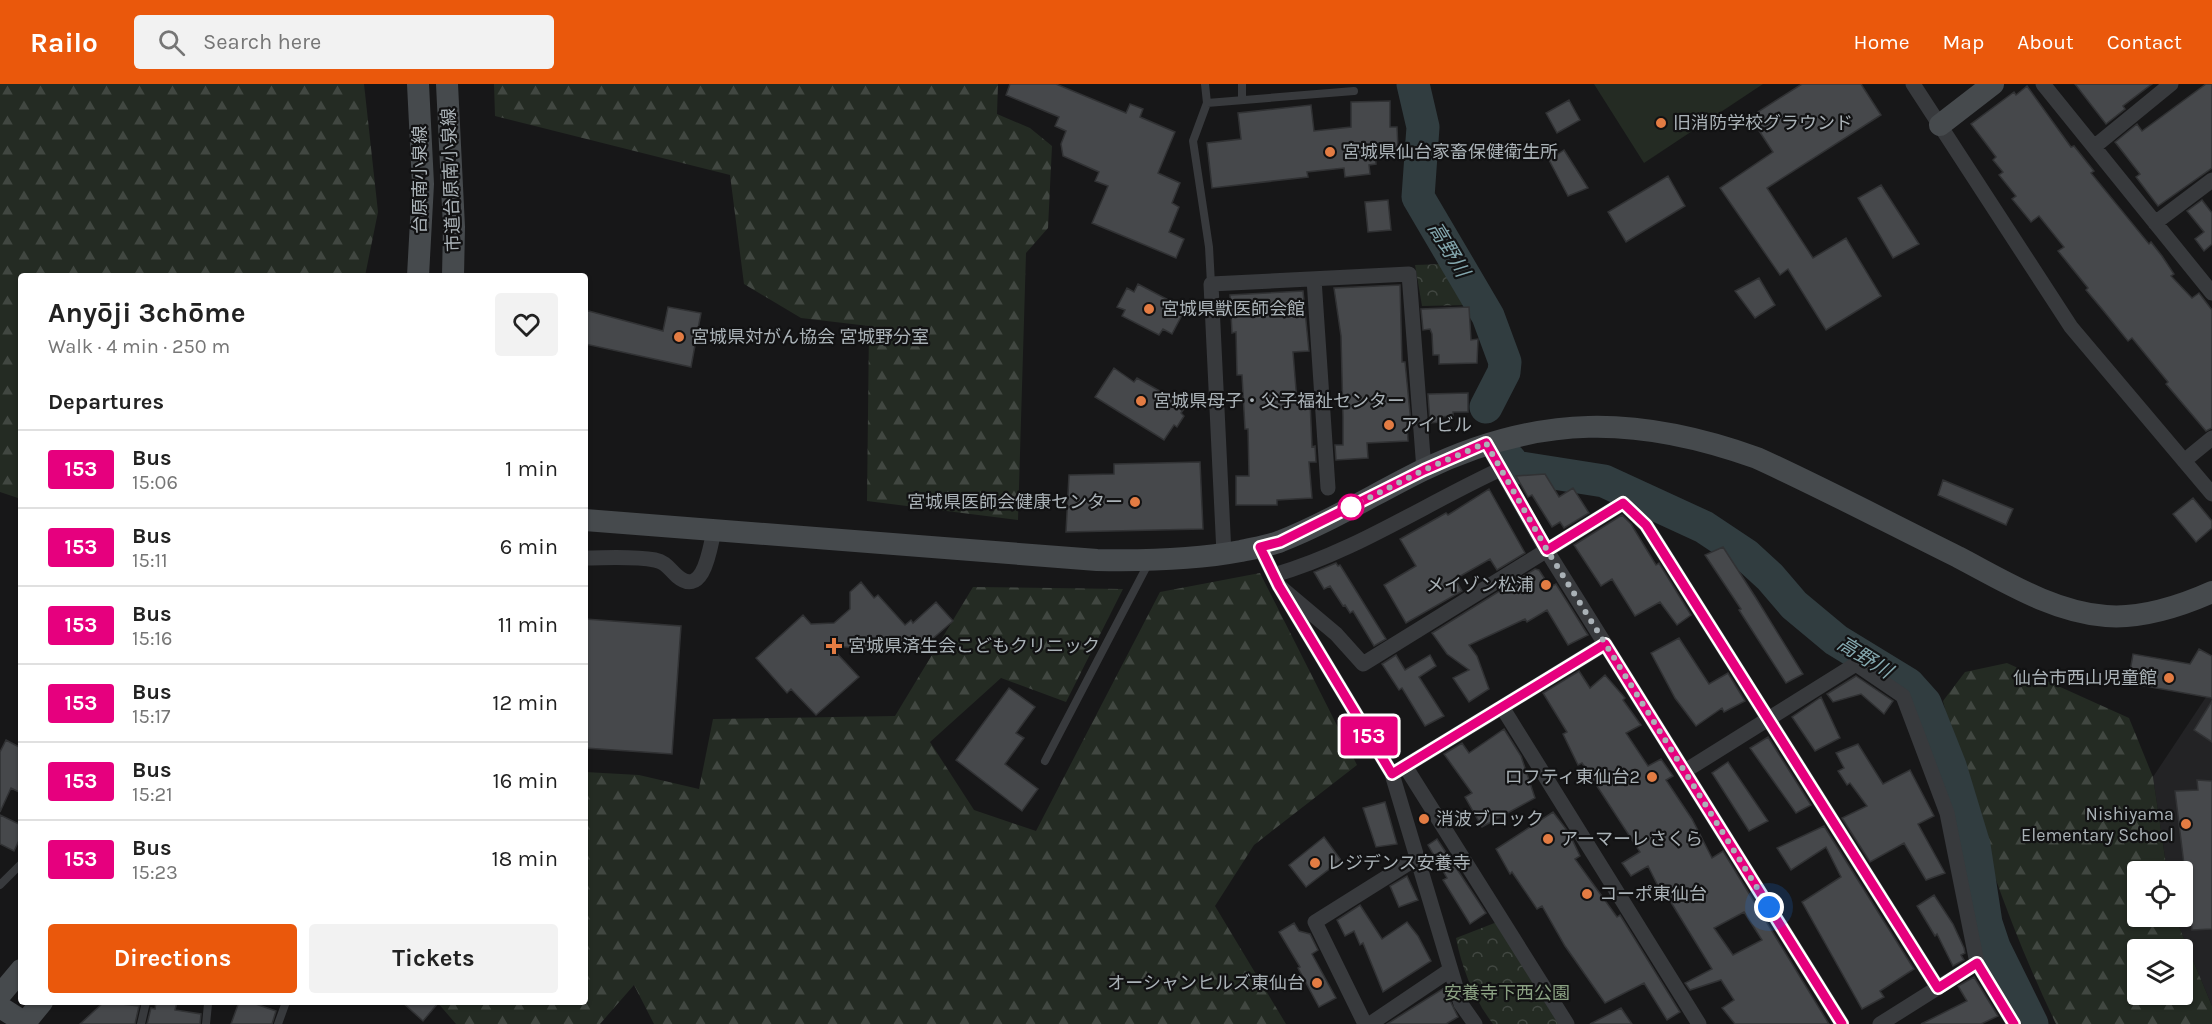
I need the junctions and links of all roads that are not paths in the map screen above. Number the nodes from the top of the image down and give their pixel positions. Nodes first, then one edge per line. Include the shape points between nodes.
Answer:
1 (418, 84) edge
2 (447, 84) edge
3 (1205, 84) edge
4 (1242, 84) edge
5 (1913, 84) edge
6 (1993, 84) edge
7 (2043, 84) edge
8 (2171, 84) edge
9 (1354, 91) dead end
10 (1242, 100) junction
11 (1207, 103) junction
12 (1940, 125) junction
13 (2094, 147) junction
14 (2212, 180) edge
15 (2155, 223) junction
16 (418, 273) edge
17 (453, 273) edge
18 (1314, 279) junction
19 (1211, 284) junction
20 (2212, 293) edge
21 (2212, 438) edge
22 (1486, 443) junction
23 (2184, 461) junction
24 (1501, 469) junction
25 (1424, 470) junction
26 (1328, 488) dead end
27 (2212, 494) edge
28 (588, 520) edge
29 (714, 531) junction
30 (1260, 547) junction
31 (1547, 550) junction
32 (1224, 554) junction
33 (588, 558) edge
34 (1150, 561) junction
35 (1276, 581) junction
36 (2212, 592) edge
37 (1605, 644) junction
38 (1502, 707) junction
39 (1769, 719) junction
40 (1045, 761) dead end
41 (1398, 770) junction
42 (1684, 771) junction
43 (1417, 858) junction
44 (18, 867) edge
45 (0, 885) edge
46 (1977, 963) junction
47 (1450, 970) junction
48 (18, 974) edge
49 (1938, 988) junction
50 (0, 995) edge
51 (40, 1005) edge
52 (145, 1005) edge
53 (207, 1005) edge
54 (285, 1005) edge
55 (0, 1007) edge
56 (25, 1024) edge
57 (141, 1024) edge
58 (206, 1024) edge
59 (278, 1024) edge
60 (1365, 1024) edge
61 (1370, 1024) edge
62 (1475, 1024) edge
63 (1567, 1024) edge
64 (1699, 1024) edge
65 (1842, 1024) edge
66 (1880, 1024) edge
67 (2014, 1024) edge

1 - 16 street, 台原南小泉線 via 423,184
2 - 17 street, 市道台原南小泉線
3 - 11 lane
4 - 10 lane
5 - 12 street
6 - 12 street
7 - 13 street
8 - 13 street
9 - 10 lane
10 - 11 lane
11 - 19 lane via 1193,141
12 - 23 street via 2072,327
13 - 15 street
14 - 15 street
15 - 20 street
18 - 19 street
18 - 25 street via 1409,274
18 - 26 street
19 - 32 street
21 - 23 street
22 - 24 street
22 - 25 street
22 - 36 street via 1522,433 1576,426 1671,432 1757,458 2067,609 2107,617 2136,614
23 - 27 street
24 - 31 street
24 - 35 street
25 - 30 street via 1280,542
28 - 29 street
29 - 33 street via 708,562 694,580 686,581 655,560
29 - 34 street
30 - 32 street
30 - 35 street
31 - 35 street via 1363,664 1336,634
31 - 37 street
31 - 39 street via 1623,503 1646,525
32 - 34 street via 1182,561
34 - 40 lane
35 - 41 street
37 - 38 street
37 - 42 street
38 - 41 street
38 - 64 street
39 - 42 street
39 - 46 street via 1856,664 1903,696 1947,813
39 - 49 street
41 - 43 street
41 - 63 street
42 - 65 street
43 - 47 street
43 - 60 street via 1315,922
44 - 45 lane
46 - 49 street
46 - 67 street
47 - 61 street
47 - 62 street via 1461,1004
48 - 50 street
49 - 66 street
51 - 56 street
52 - 57 lane
53 - 58 lane
54 - 59 lane
55 - 56 street

